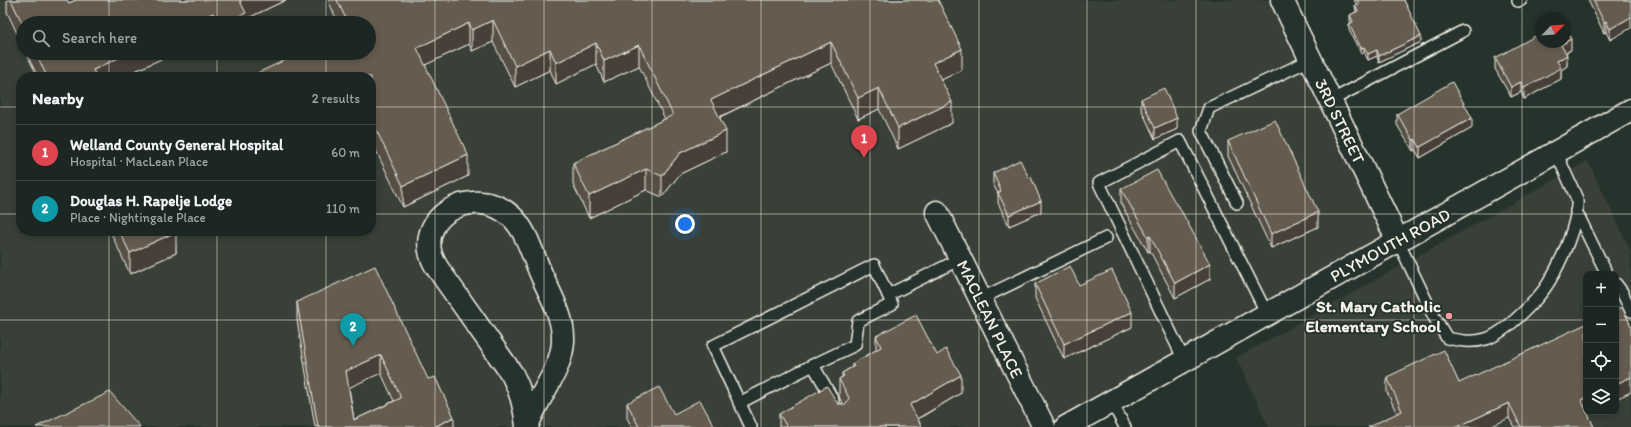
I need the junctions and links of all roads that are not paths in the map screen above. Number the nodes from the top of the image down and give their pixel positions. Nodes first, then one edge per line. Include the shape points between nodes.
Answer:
1 (1282, 0) edge
2 (1463, 31) dead end
3 (1310, 60) junction
4 (1330, 101) junction
5 (1631, 110) edge
6 (1556, 152) junction
7 (1237, 204) dead end
8 (1576, 211) junction
9 (937, 212) dead end
10 (1106, 238) dead end
11 (1398, 241) junction
12 (960, 259) junction
13 (1606, 271) edge
14 (1619, 288) edge
15 (888, 295) junction
16 (980, 298) junction
17 (1631, 311) edge
18 (1267, 314) junction
19 (1184, 360) junction
20 (813, 365) junction
21 (1111, 401) junction
22 (739, 403) junction
23 (838, 410) edge
24 (527, 427) edge
25 (751, 427) edge
26 (1044, 427) edge
27 (1066, 427) edge
28 (1126, 427) edge

1 - 3 street, 3RD STREET
2 - 4 lane
3 - 4 street, 3RD STREET
3 - 7 lane via 1209,108 1201,131
4 - 11 street, 3RD STREET
5 - 6 street, PLYMOUTH ROAD
6 - 8 lane via 1577,199
6 - 11 street, PLYMOUTH ROAD
8 - 11 lane via 1564,250 1548,283 1528,308 1510,325 1487,338 1466,342 1447,338 1434,317
8 - 13 lane
9 - 12 street, MACLEAN PLACE
10 - 16 lane
11 - 18 street, PLYMOUTH ROAD
12 - 15 lane
12 - 16 street, MACLEAN PLACE
14 - 17 lane
15 - 20 lane via 892,304 858,321 855,345
15 - 22 lane via 874,265 713,346
16 - 26 street, MACLEAN PLACE
18 - 19 street, PLYMOUTH ROAD
18 - 19 lane via 1180,141 1099,182
19 - 21 street, PLYMOUTH ROAD
20 - 22 lane
20 - 23 lane
21 - 27 street, PLYMOUTH ROAD
21 - 28 lane
22 - 25 lane
24 - 24 street via 534,408 559,362 563,341 561,320 523,232 513,218 499,208 483,202 457,206 439,218 432,230 431,257 512,374 520,390

